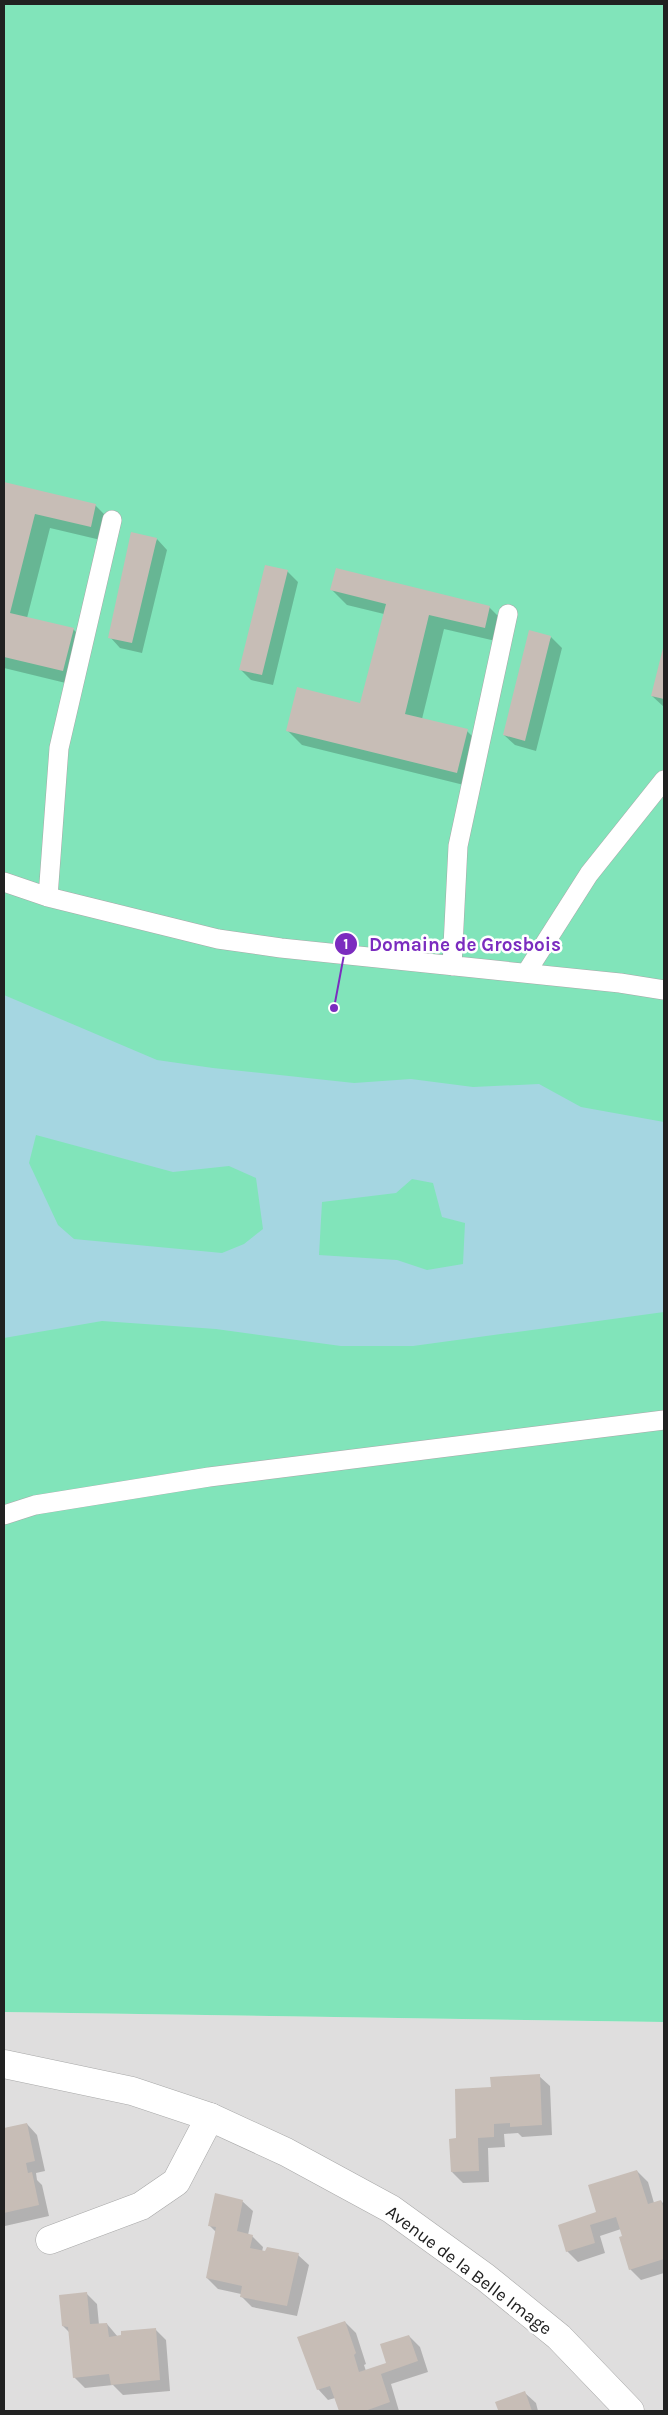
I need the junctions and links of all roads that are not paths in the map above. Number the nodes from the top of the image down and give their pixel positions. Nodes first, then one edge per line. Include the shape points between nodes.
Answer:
1 (112, 520) dead end
2 (508, 614) dead end
3 (664, 780) edge
4 (4, 882) edge
5 (48, 897) junction
6 (452, 966) junction
7 (526, 973) junction
8 (664, 990) edge
9 (664, 1420) edge
10 (4, 1515) edge
11 (4, 2064) edge
12 (210, 2117) junction
13 (50, 2240) dead end
14 (630, 2411) edge

1 - 5 lane via 59,748
2 - 6 lane via 458,846
3 - 7 lane via 589,874
4 - 5 lane
5 - 6 lane via 218,939
6 - 7 lane
7 - 8 lane
9 - 10 lane via 209,1477 35,1506
11 - 12 street, Avenue de la Belle Image via 132,2092
12 - 13 street via 176,2182 141,2206
12 - 14 street, Avenue de la Belle Image via 286,2152 391,2209 485,2277 558,2337

